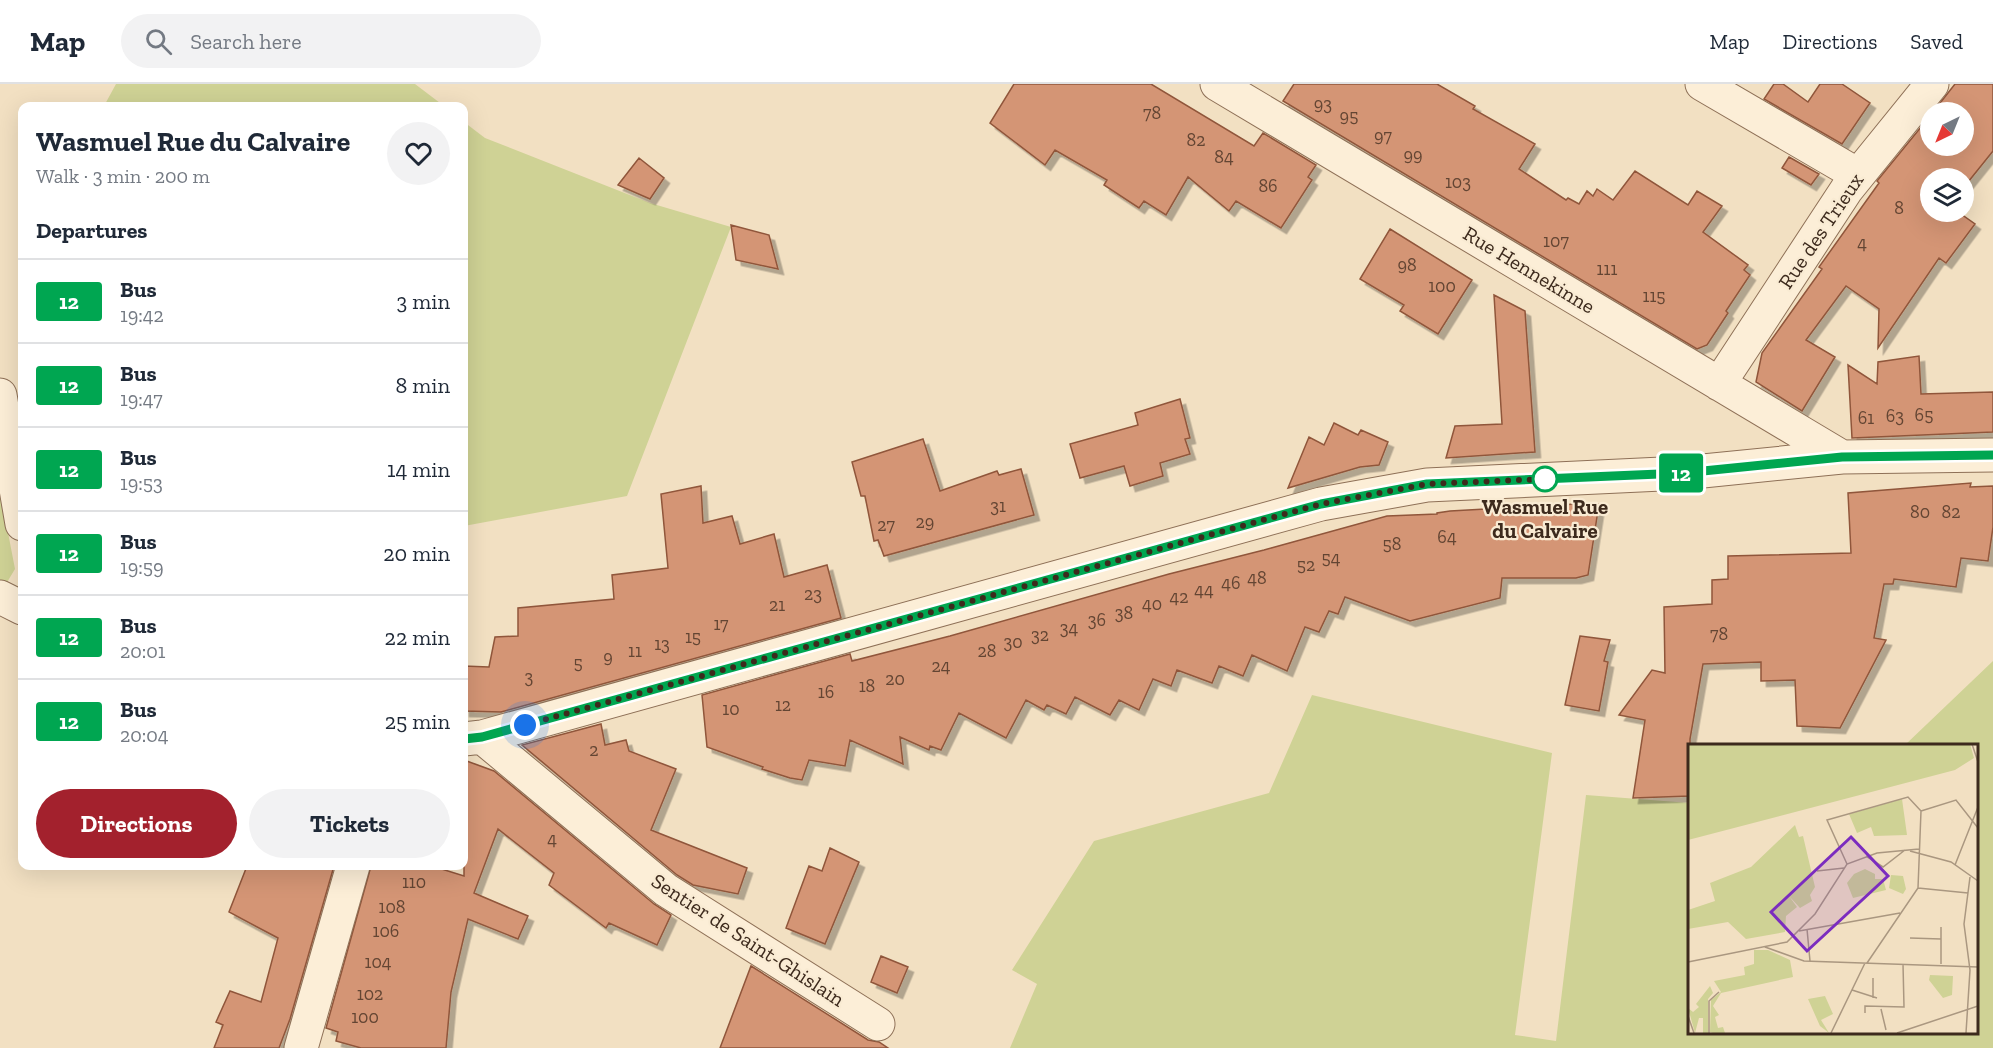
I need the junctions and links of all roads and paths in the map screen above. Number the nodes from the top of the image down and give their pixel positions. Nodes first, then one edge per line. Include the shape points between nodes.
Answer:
1 (1217, 84) edge
2 (1702, 84) edge
3 (1932, 84) edge
4 (1858, 175) junction
5 (1719, 384) junction
6 (0, 395) edge
7 (1993, 455) edge
8 (1842, 457) junction
9 (18, 501) edge
10 (0, 597) edge
11 (18, 606) edge
12 (473, 738) edge
13 (352, 870) edge
14 (878, 1024) dead end
15 (301, 1048) edge

1 - 5 street, Rue Hennekinne
2 - 4 street
3 - 4 street, Rue des Trieux
4 - 5 street, Rue des Trieux
5 - 8 street, Rue Hennekinne
6 - 9 street
7 - 8 street
8 - 12 street via 1683,473 1427,484 1321,504
10 - 11 street
12 - 14 street, Sentier de Saint-Ghislain via 666,890
13 - 15 street

